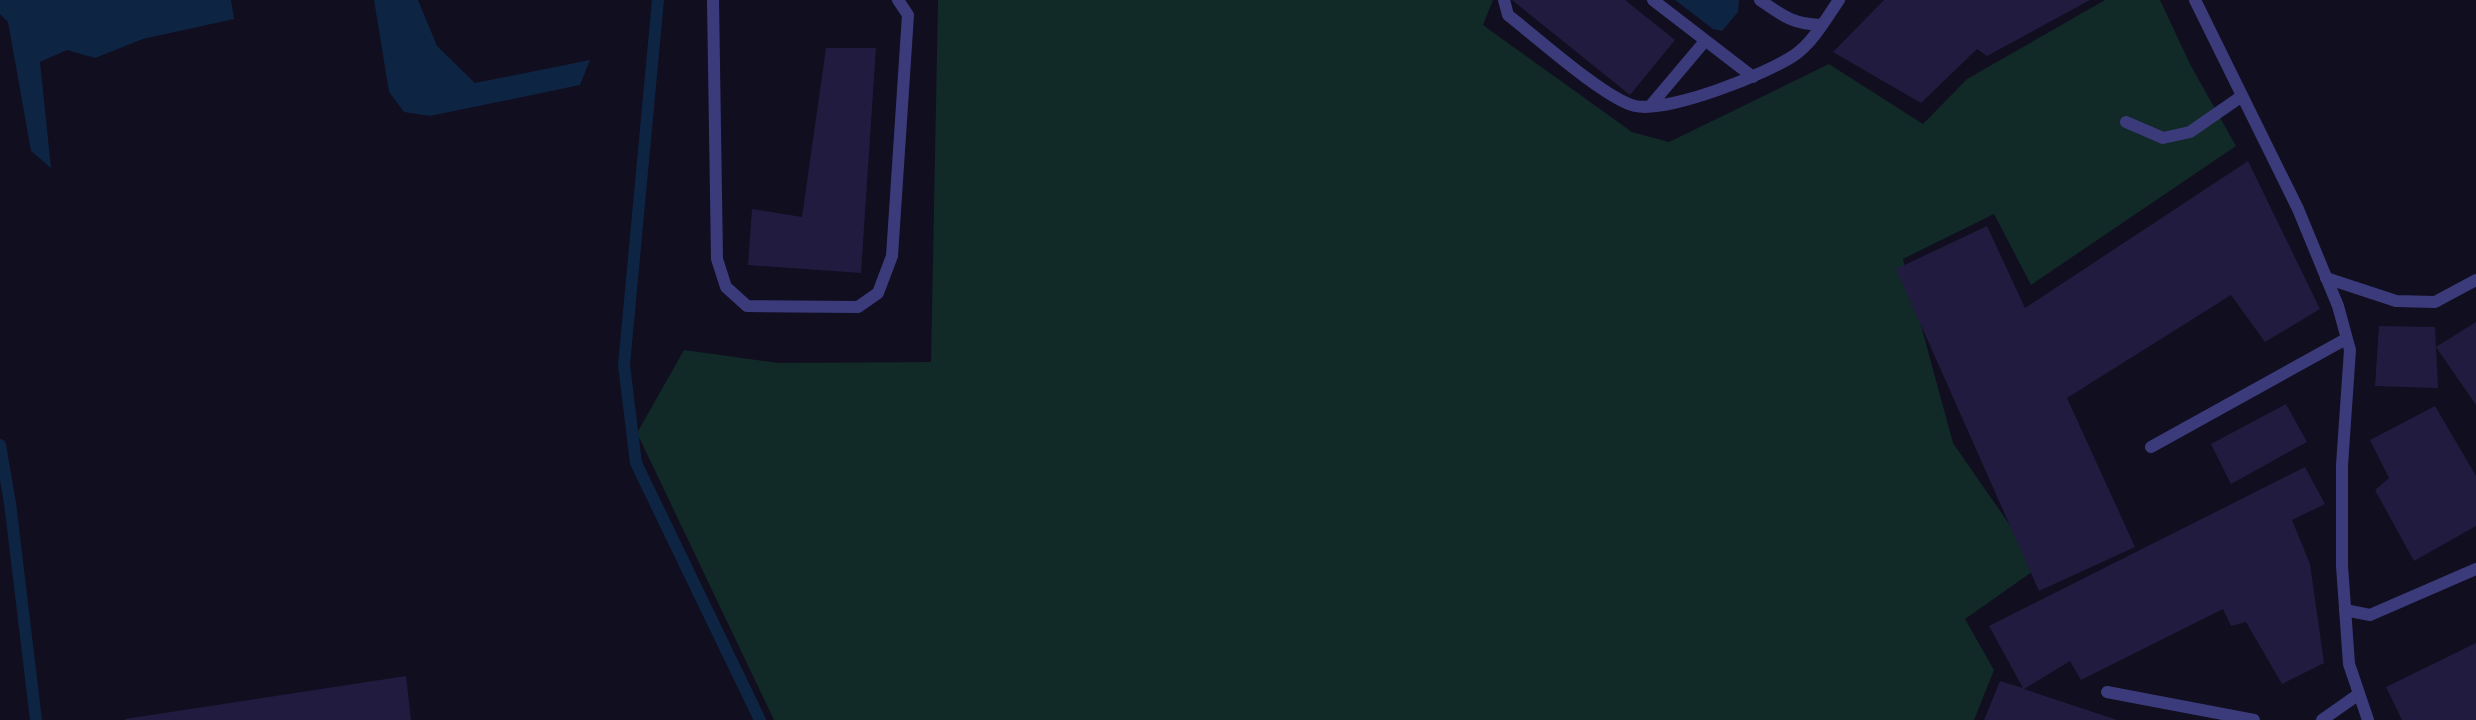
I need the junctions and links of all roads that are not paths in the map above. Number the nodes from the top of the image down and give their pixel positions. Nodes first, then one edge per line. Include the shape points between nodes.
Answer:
1 (713, 0) edge
2 (898, 0) edge
3 (1504, 0) edge
4 (1653, 0) edge
5 (1760, 0) edge
6 (1839, 0) edge
7 (2195, 0) edge
8 (1820, 25) junction
9 (1706, 41) junction
10 (1753, 77) junction
11 (2242, 96) junction
12 (1651, 105) junction
13 (2126, 122) dead end
14 (2326, 278) junction
15 (2476, 280) edge
16 (2346, 339) junction
17 (2151, 447) dead end
18 (2476, 569) edge
19 (2345, 610) junction
20 (2107, 692) dead end
21 (2359, 694) junction
22 (2254, 720) edge
23 (2322, 720) edge
24 (2368, 720) edge

1 - 2 street via 717,259 726,287 747,306 840,307 858,307 878,293 892,256 908,15
3 - 12 street via 1508,15 1606,92 1635,106
4 - 9 street
5 - 8 street via 1788,20
6 - 8 street
7 - 11 street
8 - 10 street via 1797,53
9 - 10 street
9 - 12 street
10 - 12 street via 1670,104
11 - 13 street via 2190,132 2163,138
11 - 14 street via 2298,209
14 - 15 street via 2396,301 2435,302
14 - 16 street via 2338,306
16 - 17 street
16 - 19 street via 2350,350 2342,465
18 - 19 street via 2370,614
19 - 21 street via 2348,664
20 - 22 street
21 - 23 street
21 - 24 street

